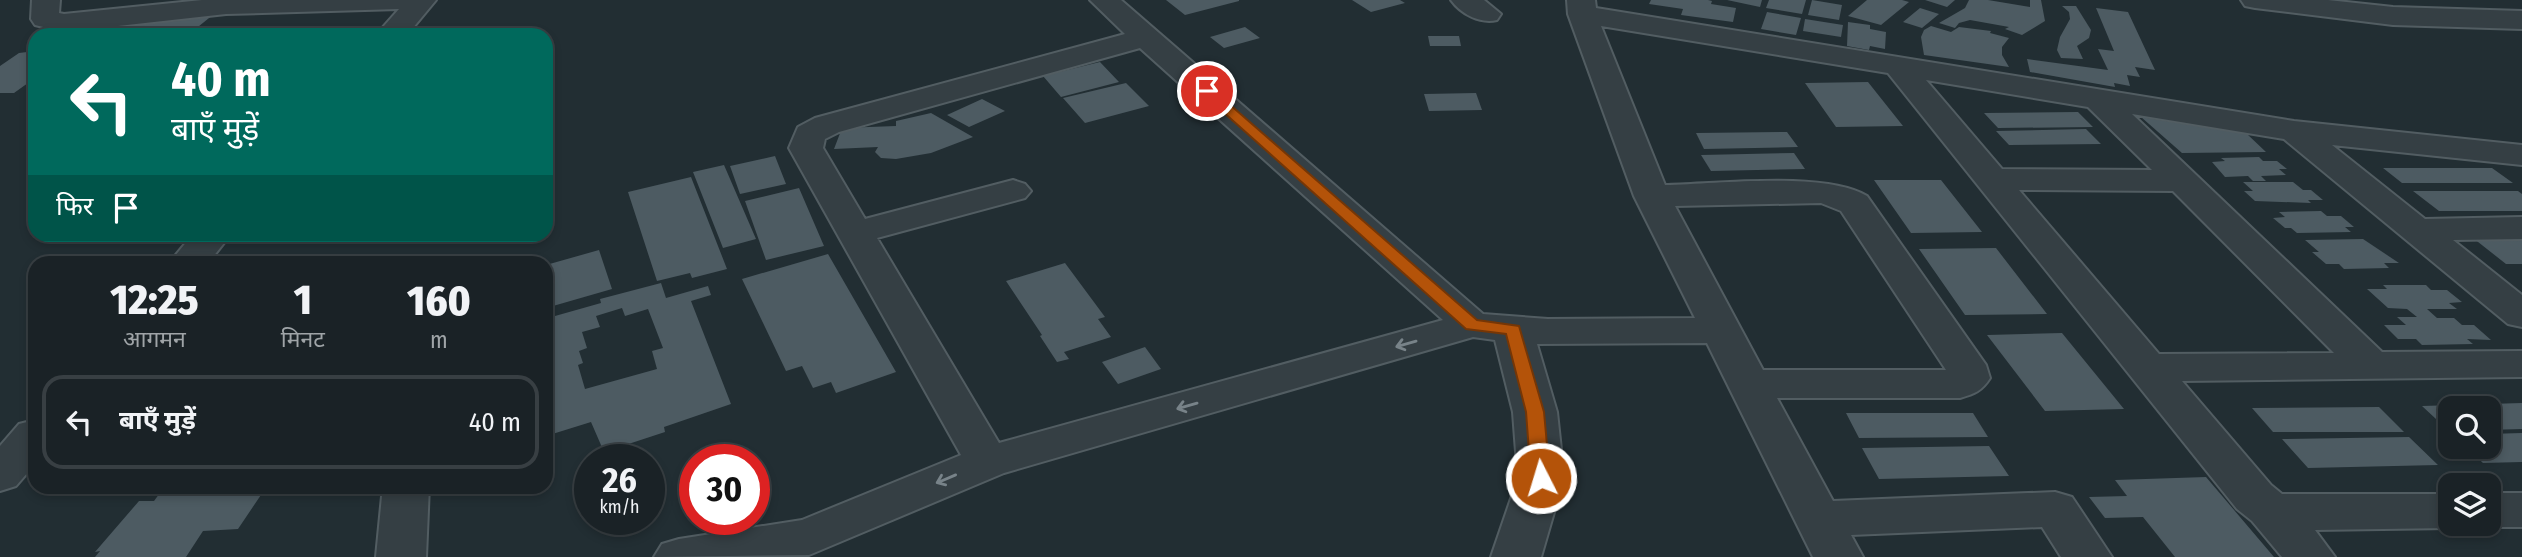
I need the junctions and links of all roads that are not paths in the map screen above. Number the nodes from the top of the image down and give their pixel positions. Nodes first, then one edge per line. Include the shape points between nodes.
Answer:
1 (46, 0) edge
2 (420, 0) edge
3 (1104, 0) edge
4 (2255, 0) edge
5 (1582, 7) edge
6 (2522, 20) edge
7 (397, 28) edge
8 (1146, 37) junction
9 (1898, 66) junction
10 (2096, 97) junction
11 (2294, 131) junction
12 (2522, 155) edge
13 (1991, 179) junction
14 (2179, 181) junction
15 (1013, 191) dead end
16 (1652, 196) junction
17 (2522, 228) edge
18 (2418, 230) junction
19 (855, 233) junction
20 (206, 242) edge
21 (193, 256) edge
22 (2515, 303) edge
23 (1492, 327) junction
24 (1721, 330) junction
25 (2522, 364) edge
26 (2371, 365) junction
27 (2148, 368) junction
28 (1747, 384) junction
29 (28, 443) edge
30 (988, 462) junction
31 (0, 475) edge
32 (405, 494) edge
33 (2269, 509) junction
34 (2501, 510) edge
35 (2522, 510) edge
36 (2438, 511) edge
37 (1827, 538) edge
38 (813, 547) edge
39 (401, 557) edge
40 (679, 557) edge
41 (1516, 557) edge
42 (2087, 557) edge
43 (2311, 557) edge

1 - 2 street via 45,19 64,23 226,6
2 - 7 street
3 - 8 street
4 - 6 street via 2393,16
5 - 9 street
5 - 16 street
8 - 19 street via 827,125 810,134 806,148
8 - 23 street
9 - 10 street
9 - 13 street
10 - 11 street
10 - 14 street
11 - 12 street
11 - 18 street
13 - 14 street
13 - 27 street
14 - 26 street
15 - 19 street
16 - 24 street
16 - 28 street via 1821,192 1841,196 1854,204 1965,365 1969,378 1960,384
17 - 18 street
18 - 22 street
19 - 30 street
20 - 21 street
23 - 24 street via 1548,332
23 -> 30 street
23 - 41 street via 1535,412 1541,478
24 - 28 street
25 - 26 street
26 - 27 street
27 - 33 street
28 - 37 street
29 - 31 street
30 -> 38 street
32 - 39 street
33 - 36 street via 2293,513
33 - 43 street
34 - 35 street
37 - 42 street via 2055,509
38 - 40 street

